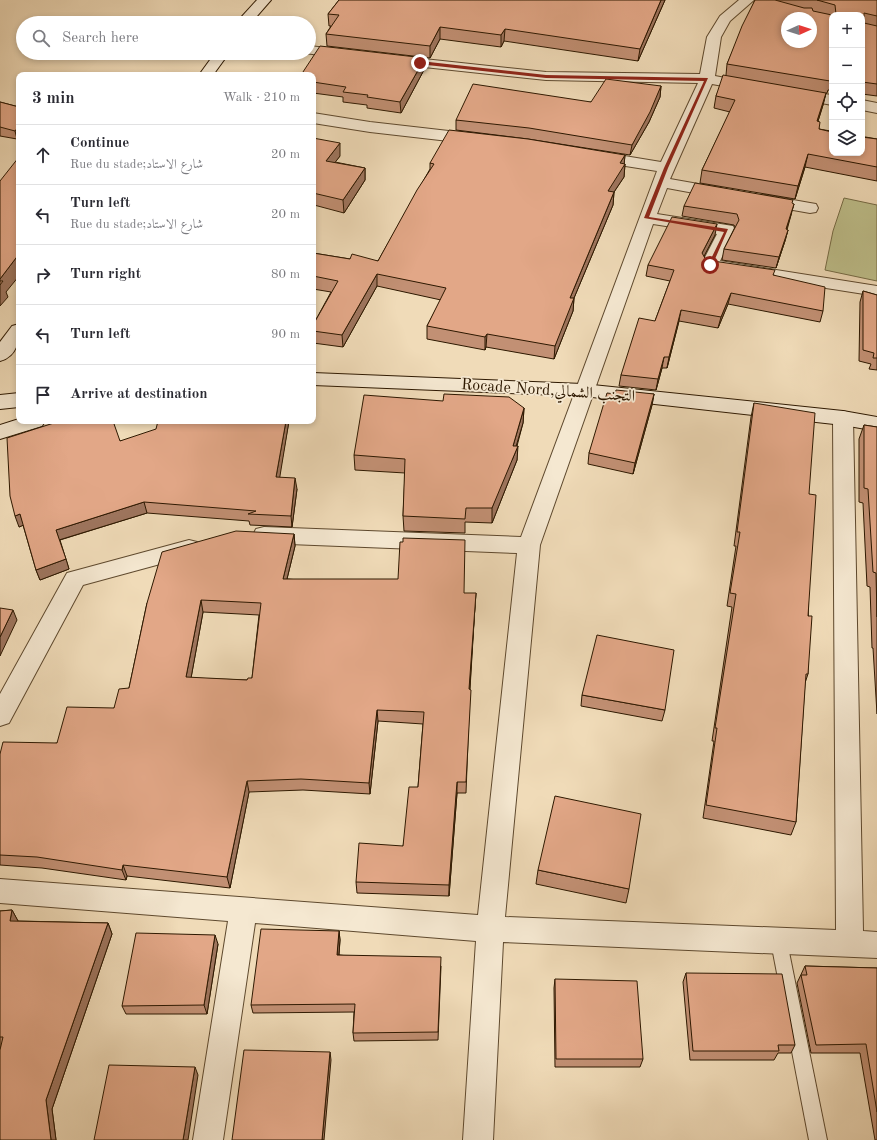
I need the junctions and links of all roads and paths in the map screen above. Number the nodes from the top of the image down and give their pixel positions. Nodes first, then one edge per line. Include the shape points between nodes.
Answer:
1 (264, 0) edge
2 (752, 1) edge
3 (250, 16) edge
4 (316, 51) edge
5 (356, 55) edge
6 (380, 58) edge
7 (217, 60) edge
8 (208, 72) edge
9 (707, 79) junction
10 (829, 99) edge
11 (865, 106) edge
12 (877, 108) edge
13 (316, 118) edge
14 (489, 140) edge
15 (582, 154) edge
16 (664, 175) junction
17 (810, 208) dead end
18 (647, 218) junction
19 (877, 291) edge
20 (16, 334) edge
21 (0, 355) edge
22 (316, 379) edge
23 (583, 390) junction
24 (16, 400) edge
25 (0, 402) edge
26 (843, 418) junction
27 (25, 424) edge
28 (877, 424) edge
29 (0, 432) edge
30 (246, 534) edge
31 (209, 542) edge
32 (529, 545) junction
33 (0, 716) edge
34 (0, 891) edge
35 (243, 910) junction
36 (490, 929) junction
37 (779, 942) junction
38 (850, 945) junction
39 (877, 945) edge
40 (208, 1140) edge
41 (478, 1140) edge
42 (818, 1140) edge

1 - 3 street
2 - 9 street via 725,18 714,37
4 - 5 street
6 - 9 street via 546,76
7 - 8 street
9 - 10 street
9 - 16 street
11 - 12 street
13 - 14 street
15 - 16 street
16 - 17 street via 743,197
16 - 18 street
18 - 19 street via 727,230 710,265
18 - 23 street
20 - 21 street
22 - 23 street, Rocade Nord,التجنب الشمالي
23 - 26 street, Rocade Nord,التجنب الشمالي
23 - 32 street
24 - 25 street
26 - 28 street, Rocade Nord,التجنب الشمالي
26 - 38 street
27 - 29 street
30 - 32 street
31 - 33 street via 75,579
32 - 36 street
34 - 35 street
35 - 36 street
35 - 40 street
36 - 37 street
36 - 41 street
37 - 38 street
37 - 42 lane
38 - 39 street

